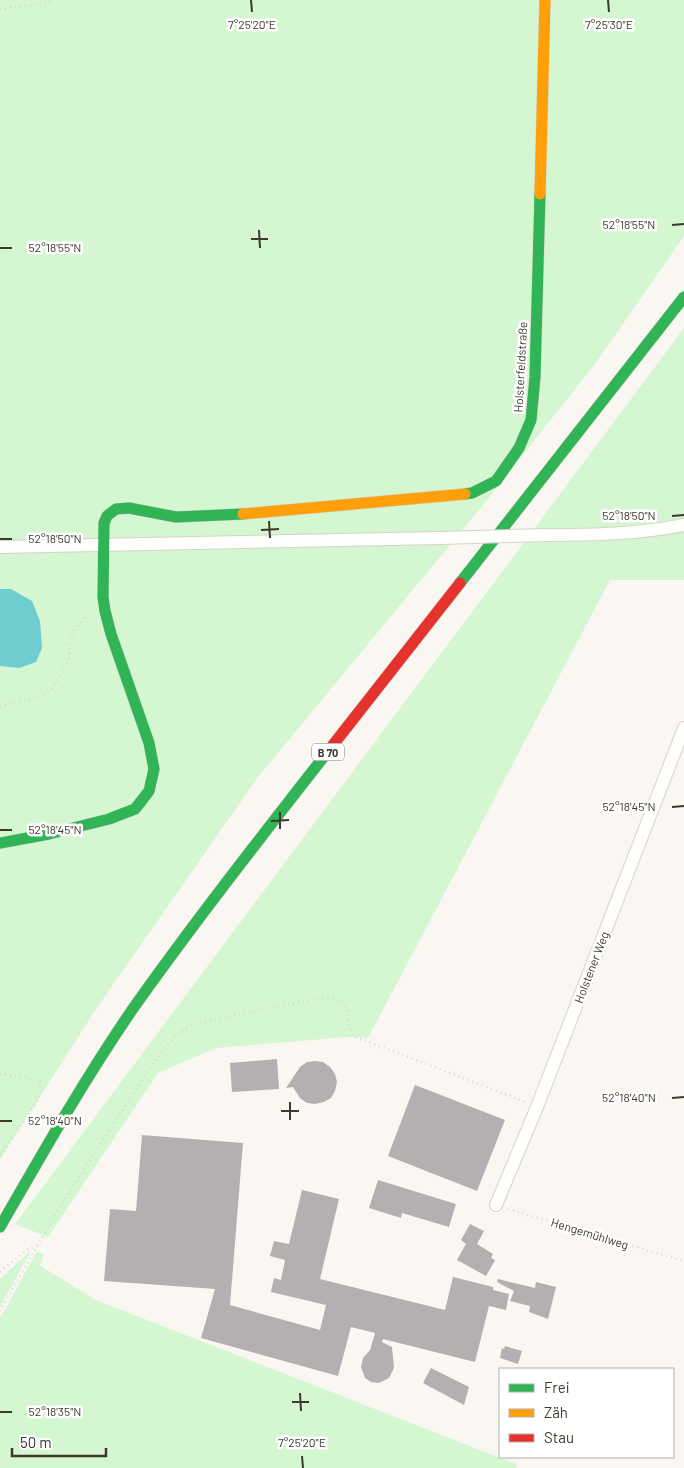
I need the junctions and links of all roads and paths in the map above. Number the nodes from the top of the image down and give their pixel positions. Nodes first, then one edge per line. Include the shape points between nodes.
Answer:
1 (54, 0) edge
2 (545, 0) edge
3 (0, 9) edge
4 (684, 297) edge
5 (684, 525) edge
6 (103, 546) junction
7 (0, 547) edge
8 (103, 597) junction
9 (0, 707) edge
10 (684, 728) edge
11 (0, 843) edge
12 (0, 1074) edge
13 (536, 1107) junction
14 (0, 1157) edge
15 (496, 1205) joint
16 (0, 1227) edge
17 (37, 1246) junction
18 (684, 1261) edge
19 (0, 1272) edge
20 (0, 1311) edge

1 - 3 path
2 - 6 street, Holsterfeldstraße via 534,399 531,420 519,448 496,481 472,493 222,516 176,517 129,508 116,509 104,523
4 - 16 street, B 70 via 261,838 132,1011 54,1133
5 - 6 street, bridge via 666,529 547,536
6 - 7 street
6 - 8 street
8 - 9 path via 74,631 68,660 51,690
8 - 11 street via 111,634 149,743 154,769 149,791 135,809 109,819
10 - 13 street, Holstener Weg
12 - 14 path via 39,1081 41,1091
13 - 15 street, Holstener Weg
13 - 17 path via 353,1036 347,1008 331,997 208,1020 190,1026 173,1038 153,1063
15 - 18 path, Hengemühlweg
17 - 19 path via 28,1249
17 - 20 path

